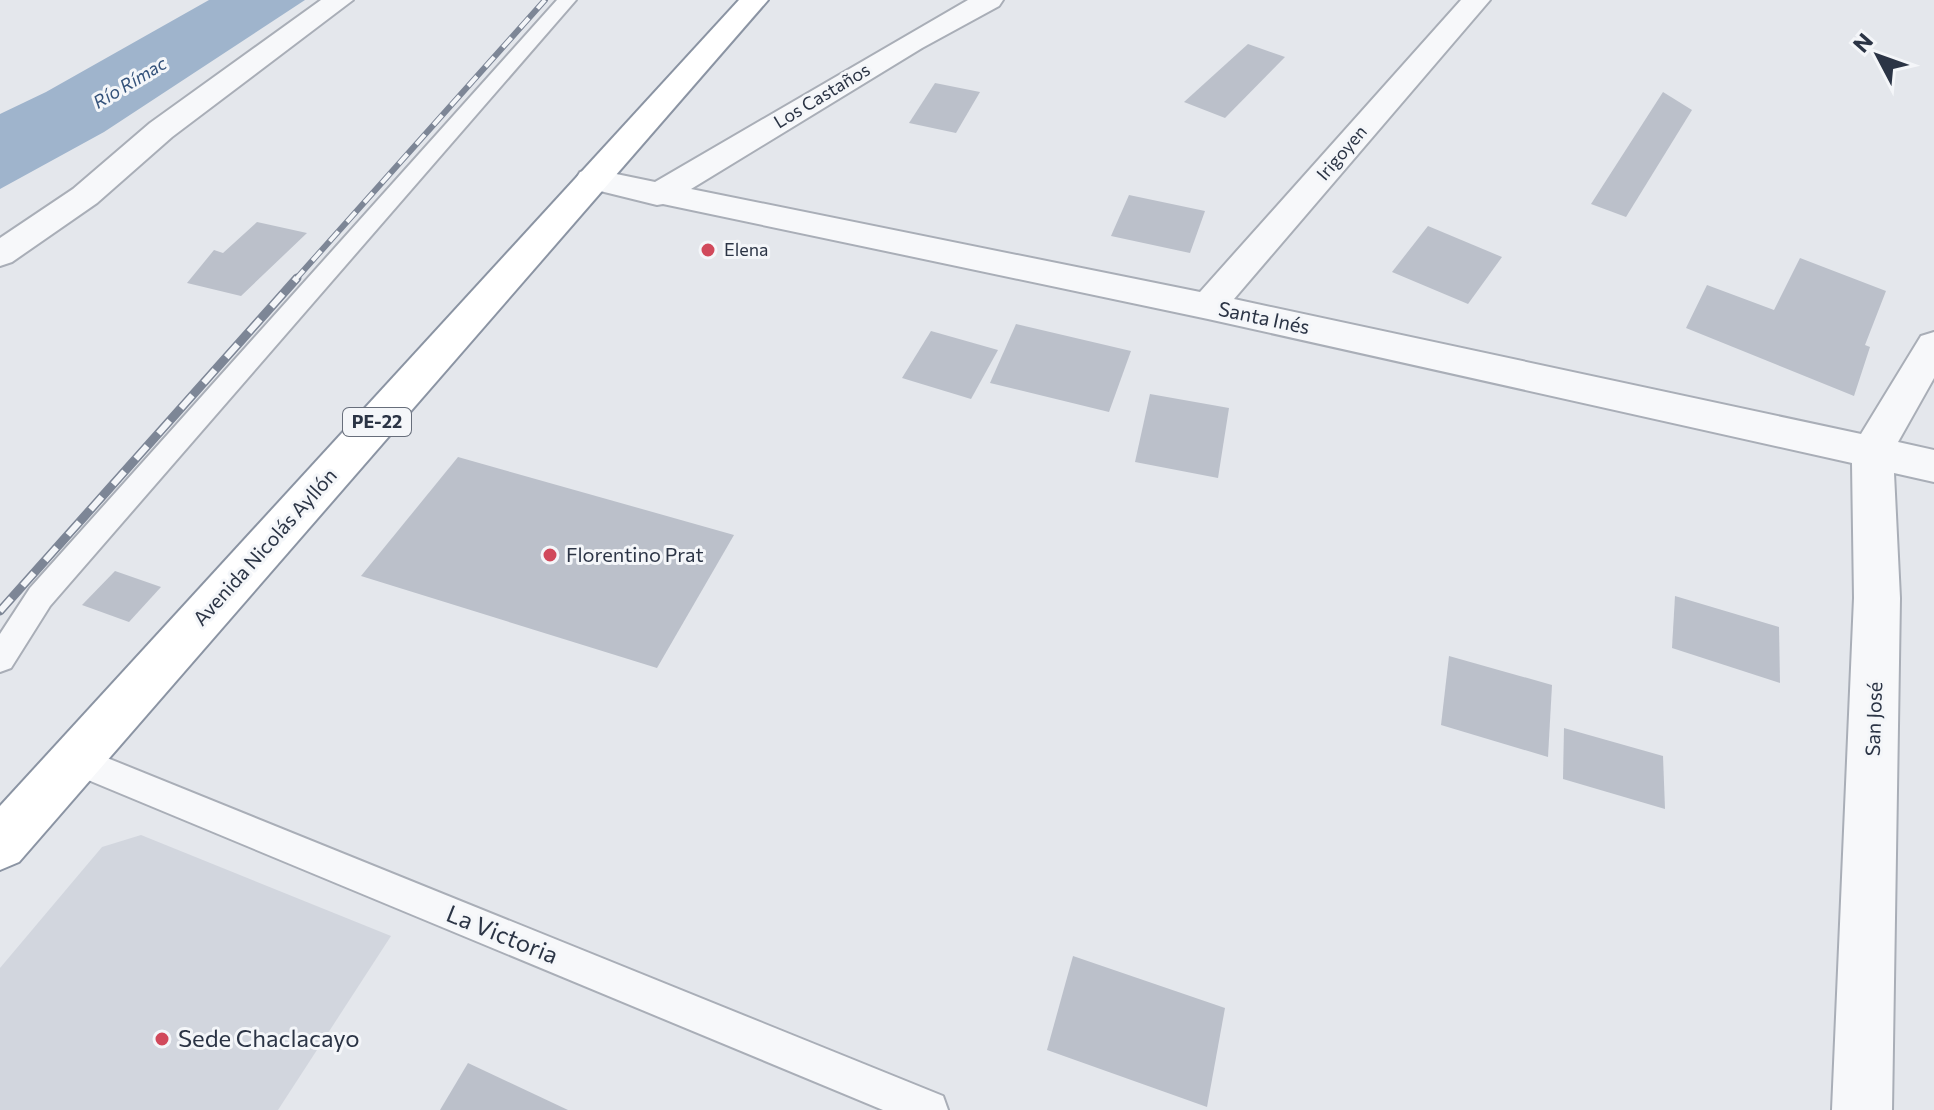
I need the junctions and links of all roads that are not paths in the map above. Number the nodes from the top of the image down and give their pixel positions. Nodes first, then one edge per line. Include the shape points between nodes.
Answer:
1 (339, 0) edge
2 (567, 0) edge
3 (754, 0) edge
4 (989, 0) edge
5 (1476, 0) edge
6 (592, 179) junction
7 (657, 195) junction
8 (0, 254) edge
9 (1208, 306) junction
10 (1934, 345) edge
11 (1872, 451) junction
12 (1934, 466) edge
13 (0, 659) edge
14 (75, 760) junction
15 (0, 844) edge
16 (929, 1110) edge
17 (1862, 1110) edge

1 - 8 street via 161,130 85,196
2 - 13 lane via 40,597
3 - 6 highway, Avenida Nicolás Ayllón / PE-22
4 - 7 street, Los Castaños
5 - 9 street, Irigoyen
6 - 7 street, Santa Inés
6 - 14 highway, Avenida Nicolás Ayllón / PE-22
7 - 9 street, Santa Inés
9 - 11 street, Santa Inés
10 - 11 street
11 - 12 street, Santa Inés
11 - 17 street, San José via 1877,598
14 - 15 highway, Avenida Nicolás Ayllón / PE-22
14 - 16 lane, La Victoria

